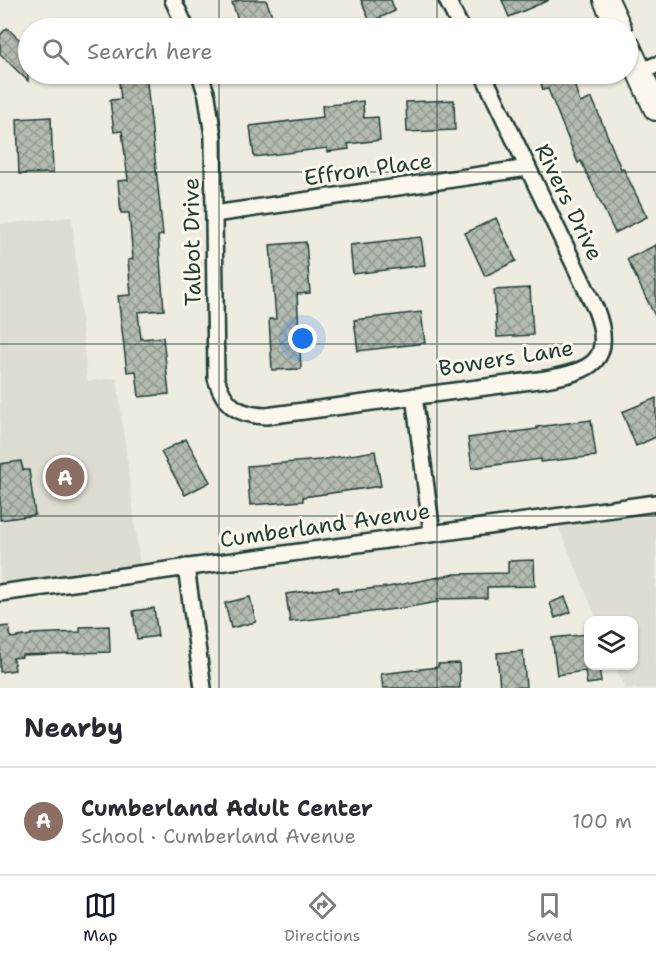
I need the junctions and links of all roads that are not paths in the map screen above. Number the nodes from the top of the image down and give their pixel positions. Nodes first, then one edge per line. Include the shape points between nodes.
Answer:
1 (173, 0) edge
2 (447, 0) edge
3 (606, 0) edge
4 (181, 18) edge
5 (456, 18) edge
6 (614, 18) edge
7 (648, 68) edge
8 (203, 84) edge
9 (488, 84) edge
10 (656, 108) edge
11 (528, 168) junction
12 (214, 214) junction
13 (600, 353) joint
14 (414, 396) junction
15 (232, 407) joint
16 (656, 502) edge
17 (432, 533) junction
18 (186, 567) junction
19 (0, 592) edge
20 (203, 688) edge

1 - 4 street
2 - 5 street
3 - 6 main road
7 - 10 main road
8 - 12 street, Talbot Drive via 213,136
9 - 11 street, Rivers Drive
11 - 12 street, Effron Place
11 - 13 street, Rivers Drive via 596,310 603,336
12 - 15 street, Talbot Drive via 216,378 220,393
13 - 14 street, Bowers Lane via 590,366 570,375
14 - 15 street, Bowers Lane via 266,416 249,416
14 - 17 street, Bowers Lane
16 - 17 street, Cumberland Avenue
17 - 18 street, Cumberland Avenue
18 - 19 street, Cumberland Avenue
18 - 20 street

